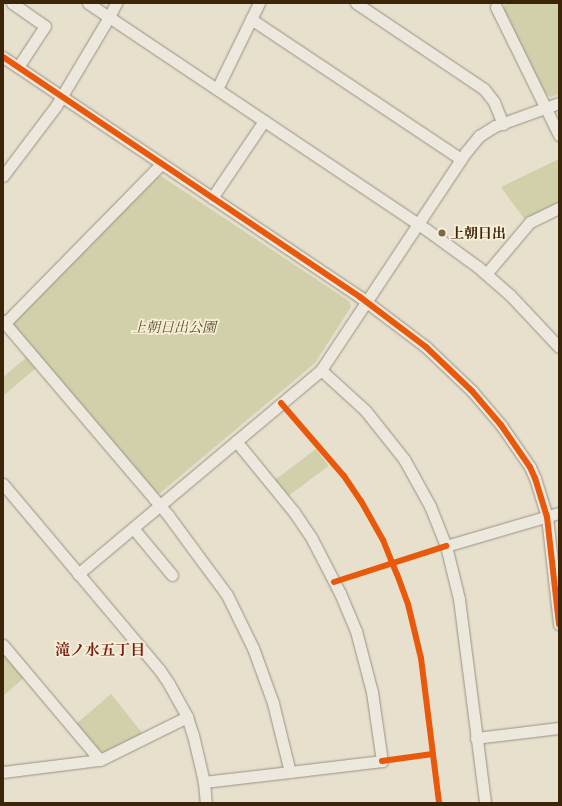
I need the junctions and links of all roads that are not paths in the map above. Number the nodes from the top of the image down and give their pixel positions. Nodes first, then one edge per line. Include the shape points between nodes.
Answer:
1 (12, 3) edge
2 (88, 3) edge
3 (116, 3) edge
4 (259, 3) edge
5 (356, 3) edge
6 (496, 4) edge
7 (109, 17) junction
8 (252, 19) junction
9 (3, 57) edge
10 (18, 67) junction
11 (217, 89) junction
12 (61, 97) junction
13 (559, 103) edge
14 (545, 108) junction
15 (264, 121) junction
16 (503, 124) junction
17 (559, 135) edge
18 (461, 159) junction
19 (161, 164) junction
20 (4, 172) edge
21 (212, 198) junction
22 (559, 208) edge
23 (418, 224) junction
24 (486, 274) junction
25 (365, 302) junction
26 (4, 322) edge
27 (559, 347) edge
28 (321, 370) junction
29 (236, 441) junction
30 (3, 484) edge
31 (159, 506) junction
32 (559, 513) edge
33 (547, 517) junction
34 (133, 528) junction
35 (446, 546) junction
36 (78, 574) junction
37 (172, 575) dead end
38 (559, 624) edge
39 (3, 645) edge
40 (187, 717) junction
41 (559, 728) edge
42 (476, 738) junction
43 (100, 760) junction
44 (3, 772) edge
45 (290, 772) junction
46 (204, 782) junction
47 (206, 803) edge
48 (484, 803) edge

1 - 10 street via 45,26
2 - 7 street
3 - 7 street
4 - 8 street
5 - 16 street via 484,89 494,102
6 - 14 street
7 - 11 street
7 - 12 street
8 - 11 street
8 - 18 street
9 - 10 street
10 - 12 street
11 - 15 street
12 - 19 street
12 - 20 street via 39,130
13 - 14 street
14 - 16 street
14 - 17 street
15 - 21 street
15 - 23 street
16 - 18 street via 479,136
18 - 23 street
19 - 21 street
19 - 26 street
21 - 25 street
22 - 24 street via 530,222
23 - 24 street
23 - 25 street
24 - 27 street via 535,320
25 - 28 street
25 - 33 street via 447,365 486,406 530,467
26 - 31 street
28 - 29 street
28 - 35 street via 365,410 404,459 430,506
29 - 31 street
29 - 45 street via 294,512 318,550 356,631 372,692 382,761
30 - 36 street
31 - 34 street
31 - 45 street via 227,595 244,627 273,703
32 - 33 street
33 - 35 street
33 - 38 street
34 - 36 street
34 - 37 street
35 - 42 street via 459,599
36 - 40 street via 159,669
39 - 43 street
40 - 43 street
40 - 46 street
41 - 42 street
42 - 48 street
43 - 44 street
45 - 46 street
46 - 47 street

